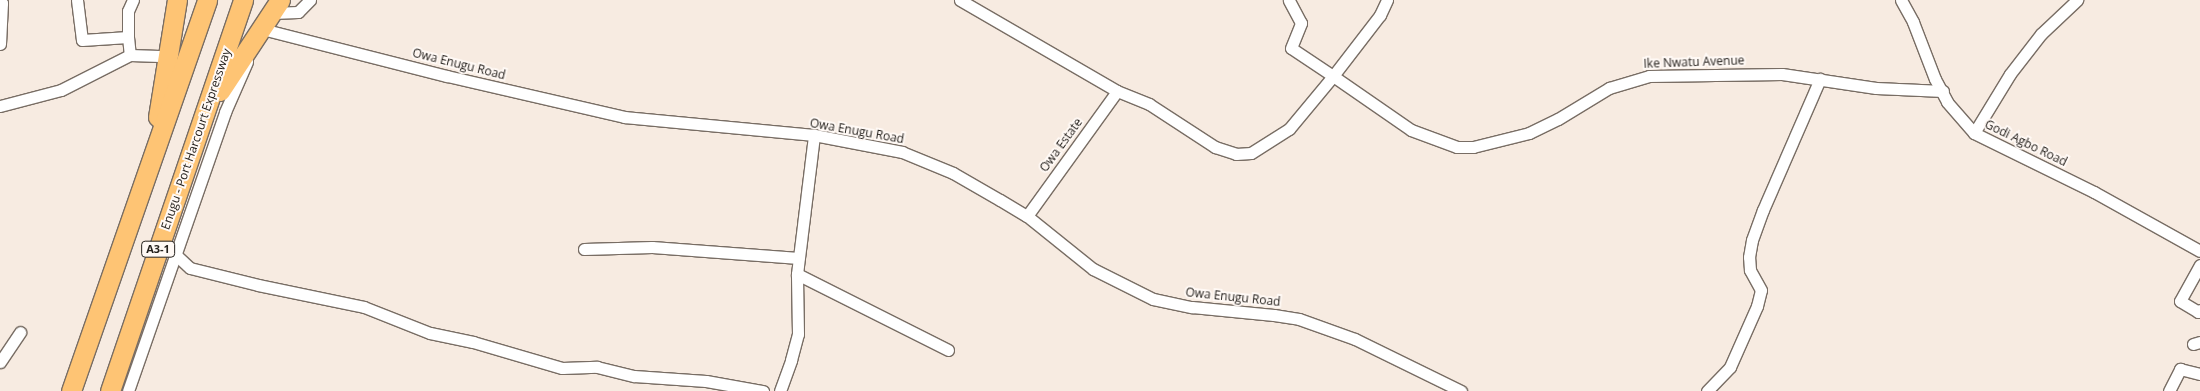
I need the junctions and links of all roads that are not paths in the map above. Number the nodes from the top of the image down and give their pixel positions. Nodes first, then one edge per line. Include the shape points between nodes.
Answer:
1 (77, 0) edge
2 (133, 0) edge
3 (177, 0) edge
4 (207, 0) edge
5 (243, 0) edge
6 (310, 0) edge
7 (960, 0) edge
8 (1289, 0) edge
9 (1387, 0) edge
10 (1901, 0) edge
11 (2077, 0) edge
12 (0, 3) edge
13 (276, 6) edge
14 (262, 29) junction
15 (128, 37) junction
16 (0, 44) edge
17 (130, 55) junction
18 (166, 56) junction
19 (1333, 76) junction
20 (1820, 79) junction
21 (1117, 91) junction
22 (1943, 91) junction
23 (0, 106) edge
24 (208, 108) junction
25 (1974, 133) junction
26 (814, 135) junction
27 (151, 161) junction
28 (1026, 216) junction
29 (584, 249) dead end
30 (2200, 251) edge
31 (176, 255) junction
32 (799, 258) junction
33 (2200, 265) edge
34 (797, 274) junction
35 (2200, 310) edge
36 (20, 332) dead end
37 (948, 350) dead end
38 (0, 362) edge
39 (2200, 374) edge
40 (71, 391) edge
41 (110, 391) edge
42 (128, 391) edge
43 (763, 391) edge
44 (780, 391) edge
45 (1460, 391) edge
46 (1707, 391) edge
47 (2169, 391) edge

1 - 15 street via 82,40
2 - 15 street via 128,11
3 - 18 highway
4 - 27 highway
5 - 24 highway, Enugu - Port Harcourt Expressway / A3-1
6 - 13 street via 298,12
7 - 21 street
8 - 19 street, Ike Nwatu Avenue via 1301,23 1291,48
9 - 19 street via 1380,15
10 - 22 street, Godi Agbo Road via 1914,22 1935,79
11 - 25 street via 2041,34 2010,74
12 - 16 street
13 - 14 highway
14 - 24 highway
14 - 26 street, Owa Enugu Road via 624,117
14 - 31 street via 225,112
15 - 17 street
17 - 18 street
17 - 23 street via 61,90
18 - 27 highway
19 - 20 street, Ike Nwatu Avenue via 1411,130 1457,147 1474,147 1529,133 1609,88 1649,76 1782,74
19 - 21 street via 1289,129 1251,153 1236,154 1215,147 1149,104
20 - 22 street, Ike Nwatu Avenue via 1876,88
20 - 46 street via 1752,240 1750,270 1761,290 1757,306 1730,366
21 - 28 street, Owa Estate
22 - 25 street, Godi Agbo Road via 1947,102
24 - 41 highway, Enugu - Port Harcourt Expressway / A3-1
25 - 30 street, Godi Agbo Road via 2094,192
26 - 28 street, Owa Enugu Road via 918,158 959,176
26 - 32 street
27 - 40 highway, A3-1
28 - 45 street, Owa Enugu Road via 1093,269 1153,299 1192,308 1299,319 1355,340
29 - 32 street via 652,247
31 - 42 street
31 - 43 street via 190,268 364,306 430,333 562,368 597,367 634,376 706,381
32 - 34 street
33 - 35 street via 2180,301 2198,312
34 - 37 street
34 - 44 street via 798,334
36 - 38 street
39 - 47 street via 2180,368

